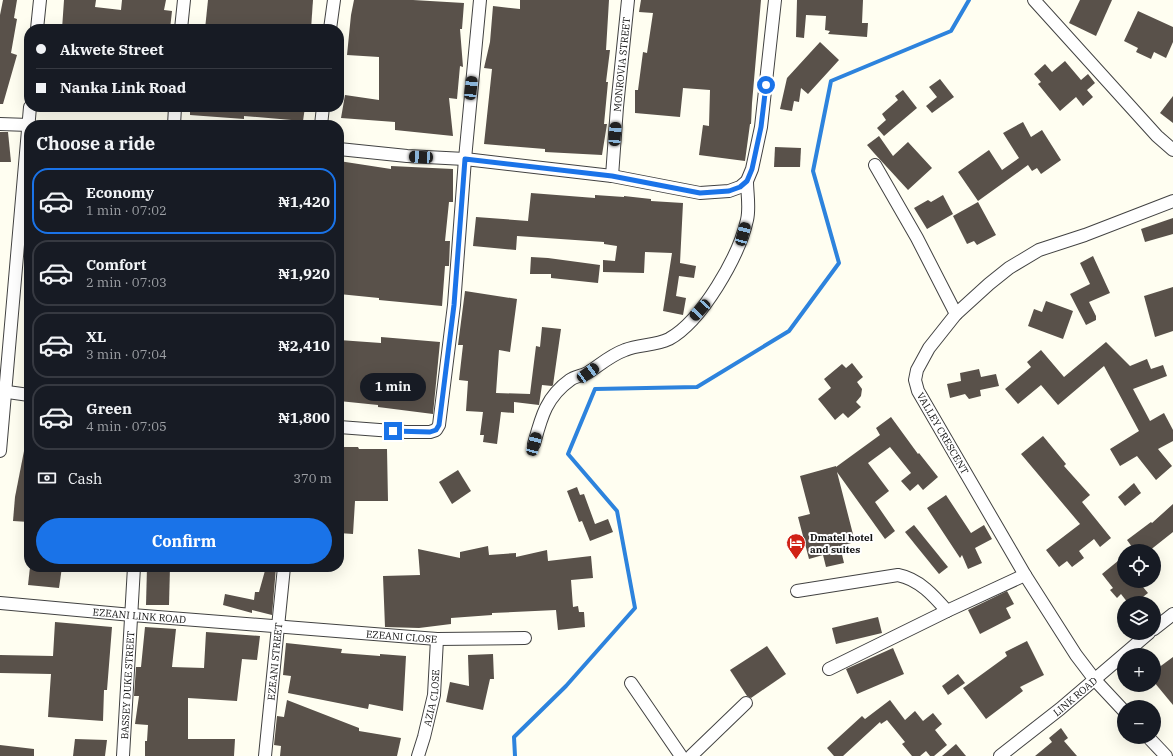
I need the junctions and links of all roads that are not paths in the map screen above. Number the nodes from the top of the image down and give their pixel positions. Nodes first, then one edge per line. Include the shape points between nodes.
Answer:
1 (40, 0) edge
2 (184, 0) edge
3 (334, 0) edge
4 (480, 0) edge
5 (628, 0) edge
6 (775, 0) edge
7 (1034, 0) edge
8 (38, 24) edge
9 (182, 24) edge
10 (331, 24) edge
11 (0, 124) edge
12 (24, 125) edge
13 (344, 150) edge
14 (1173, 150) edge
15 (465, 159) junction
16 (875, 165) dead end
17 (24, 176) edge
18 (612, 176) junction
19 (747, 181) junction
20 (1173, 201) edge
21 (956, 314) junction
22 (3, 391) edge
23 (24, 394) edge
24 (344, 427) edge
25 (534, 444) dead end
26 (0, 451) edge
27 (134, 572) edge
28 (284, 572) edge
29 (1025, 575) junction
30 (797, 590) dead end
31 (0, 603) edge
32 (948, 611) junction
33 (1173, 614) edge
34 (132, 615) junction
35 (1161, 623) edge
36 (278, 627) junction
37 (525, 638) dead end
38 (437, 639) junction
39 (1141, 640) edge
40 (829, 670) dead end
41 (1095, 680) junction
42 (631, 683) dead end
43 (746, 703) dead end
44 (1117, 704) edge
45 (1155, 744) edge
46 (122, 756) edge
47 (265, 756) edge
48 (418, 756) edge
49 (681, 756) edge
50 (691, 756) edge
51 (1000, 756) edge
52 (1166, 756) edge

1 - 8 street
2 - 9 street
3 - 10 street
4 - 15 street
5 - 18 street, MONROVIA STREET
6 - 19 street via 761,127
7 - 14 street via 1157,136
11 - 12 street
13 - 15 street
15 - 18 street
15 - 24 street via 454,305 439,425 436,430 430,432
16 - 21 street via 917,238
17 - 22 street
18 - 19 street via 700,193 729,191
19 - 25 street via 748,218 743,234 708,302 684,327 667,340 626,350 588,373 571,379 557,390 548,402
20 - 21 street, VALLEY CRESCENT via 1039,250 1009,268
21 - 29 street, VALLEY CRESCENT via 929,348 917,370 918,391
22 - 23 street
22 - 26 street
27 - 34 street, BASSEY DUKE STREET
28 - 36 street, EZEANI STREET
29 - 32 street
29 - 41 street, VALLEY CRESCENT
30 - 32 street via 898,575 931,593
31 - 34 street, EZEANI LINK ROAD
32 - 40 street
33 - 35 street
34 - 36 street, EZEANI LINK ROAD
34 - 46 street, BASSEY DUKE STREET
36 - 38 street, EZEANI CLOSE
36 - 47 street, EZEANI STREET
37 - 38 street, EZEANI CLOSE
38 - 48 street, AZIA CLOSE via 434,695
39 - 41 street, LINK ROAD
41 - 44 street, VALLEY CRESCENT
41 - 51 street, LINK ROAD
42 - 49 street
43 - 50 street
45 - 52 street

